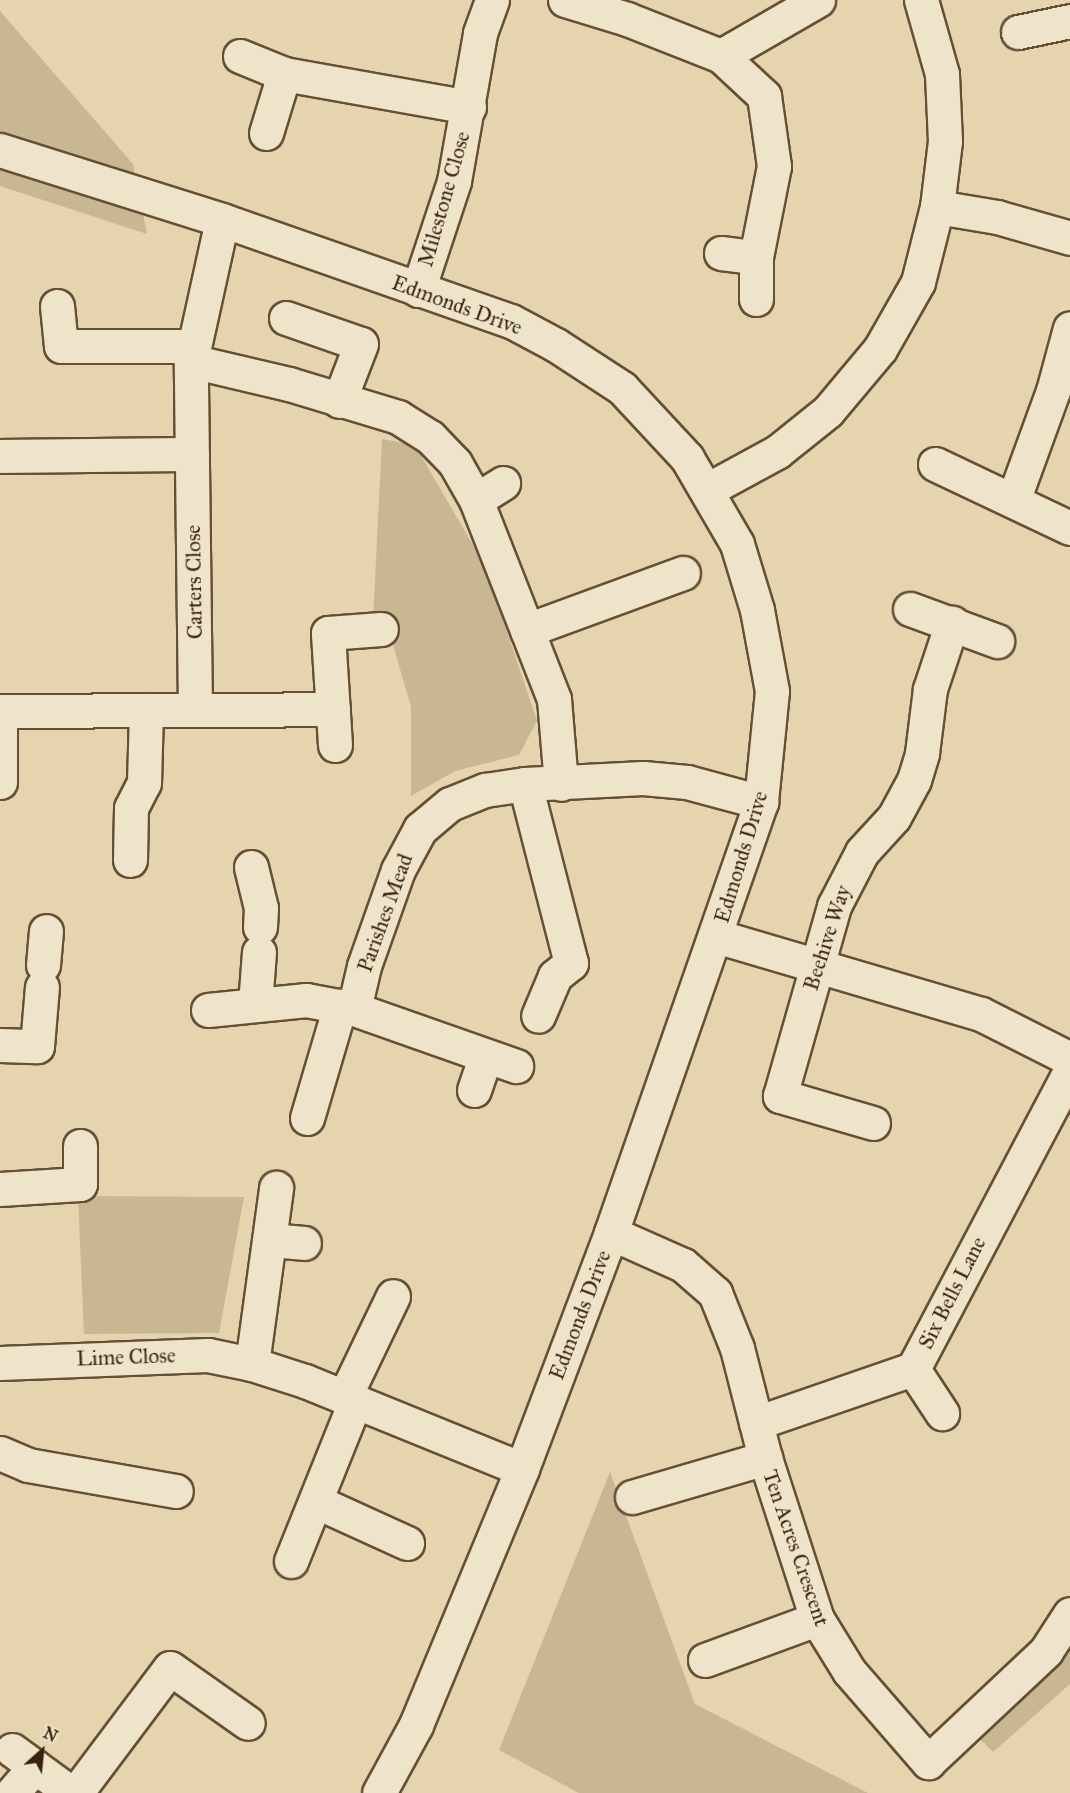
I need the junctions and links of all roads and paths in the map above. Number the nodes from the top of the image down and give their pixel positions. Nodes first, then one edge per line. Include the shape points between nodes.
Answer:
1 (492, 0) edge
2 (566, 0) edge
3 (818, 0) edge
4 (921, 0) edge
5 (1070, 21) edge
6 (1018, 32) dead end
7 (240, 56) dead end
8 (721, 56) junction
9 (284, 74) junction
10 (470, 107) junction
11 (266, 133) dead end
12 (0, 150) edge
13 (937, 207) junction
14 (222, 220) junction
15 (1070, 238) edge
16 (721, 253) dead end
17 (756, 257) junction
18 (418, 290) junction
19 (756, 299) dead end
20 (57, 306) dead end
21 (286, 318) dead end
22 (1070, 328) edge
23 (192, 354) junction
24 (1062, 393) edge
25 (339, 401) junction
26 (192, 454) junction
27 (0, 456) edge
28 (934, 464) dead end
29 (707, 490) junction
30 (1014, 498) junction
31 (1070, 528) edge
32 (683, 573) dead end
33 (910, 609) dead end
34 (952, 623) junction
35 (381, 629) dead end
36 (527, 630) junction
37 (997, 640) dead end
38 (195, 710) junction
39 (333, 710) junction
40 (146, 711) junction
41 (0, 720) edge
42 (335, 745) dead end
43 (0, 782) edge
44 (525, 784) junction
45 (561, 784) junction
46 (762, 802) junction
47 (130, 860) dead end
48 (251, 867) dead end
49 (46, 931) dead end
50 (716, 936) junction
51 (816, 968) junction
52 (255, 1005) junction
53 (347, 1007) junction
54 (208, 1010) dead end
55 (538, 1016) dead end
56 (2, 1045) edge
57 (1070, 1059) edge
58 (1070, 1071) edge
59 (474, 1090) dead end
60 (306, 1118) dead end
61 (873, 1123) dead end
62 (80, 1146) dead end
63 (276, 1188) dead end
64 (0, 1190) edge
65 (611, 1233) junction
66 (270, 1240) junction
67 (304, 1243) dead end
68 (393, 1296) dead end
69 (0, 1363) edge
70 (252, 1364) junction
71 (913, 1369) junction
72 (350, 1400) junction
73 (942, 1413) dead end
74 (756, 1424) junction
75 (1, 1453) edge
76 (765, 1458) junction
77 (522, 1469) junction
78 (176, 1491) dead end
79 (633, 1497) dead end
80 (331, 1507) junction
81 (407, 1544) dead end
82 (291, 1561) dead end
83 (1070, 1614) edge
84 (818, 1619) junction
85 (705, 1660) dead end
86 (248, 1723) dead end
87 (12, 1793) edge
88 (71, 1793) edge
89 (76, 1793) edge
90 (379, 1793) edge

1 - 10 street, Milestone Close via 480,33
2 - 8 street
3 - 8 street
4 - 13 street via 942,75 945,108
5 - 6 street
7 - 9 street, Milestone Close
8 - 17 street via 764,96 774,166
9 - 10 street, Milestone Close
9 - 11 street
10 - 18 street, Milestone Close via 454,181
12 - 14 street, Edmonds Drive
13 - 15 street via 997,217
13 - 29 street via 918,282 880,349 828,411 804,431 777,452
14 - 18 street, Edmonds Drive
14 - 23 street, Carters Close
16 - 17 street
17 - 19 street
18 - 29 street, Edmonds Drive via 511,321 622,388 668,434
20 - 23 street via 61,346
21 - 25 street via 361,344
22 - 24 street
23 - 25 street
23 - 26 street, Carters Close
24 - 30 street
25 - 36 street via 398,417 430,437 489,491
26 - 27 street
26 - 38 street, Carters Close
28 - 30 street
29 - 46 street, Edmonds Drive via 737,544 767,654 771,713
30 - 31 street
32 - 36 street
33 - 34 street
34 - 37 street
34 - 51 street, Beehive Way via 930,689 922,753 907,798 846,878
35 - 39 street via 328,633
36 - 45 street via 554,699
38 - 39 street
38 - 40 street
39 - 42 street
40 - 41 street
40 - 47 street via 144,783 131,808
41 - 43 street
44 - 45 street, Parishes Mead
44 - 53 street, Parishes Mead via 465,797 438,812 420,829 398,870
44 - 55 street via 571,963 555,976
45 - 46 street, Parishes Mead via 660,779
46 - 50 street, Edmonds Drive
48 - 52 street via 261,908
49 - 56 street via 37,1046
50 - 51 street
50 - 65 street, Edmonds Drive
51 - 57 street via 981,1014
51 - 61 street, Beehive Way via 780,1096
52 - 53 street via 306,1000
52 - 54 street
53 - 59 street via 501,1061
53 - 60 street, Parishes Mead
58 - 71 street, Six Bells Lane
62 - 64 street via 80,1185
63 - 66 street
65 - 74 street, Ten Acres Crescent via 683,1265 715,1293 737,1348
65 - 77 street, Edmonds Drive
66 - 67 street
66 - 70 street
68 - 72 street
69 - 70 street, Lime Close via 208,1355
70 - 72 street, Lime Close
71 - 73 street
71 - 74 street, Six Bells Lane
72 - 77 street, Lime Close
72 - 80 street
74 - 76 street, Ten Acres Crescent
75 - 78 street via 28,1465
76 - 79 street
76 - 84 street, Ten Acres Crescent
77 - 90 street, Edmonds Drive via 416,1725
80 - 81 street
80 - 82 street
83 - 84 street, Ten Acres Crescent via 1046,1651 928,1762 849,1671
84 - 85 street
86 - 89 street via 170,1668
87 - 88 street via 23,1759

